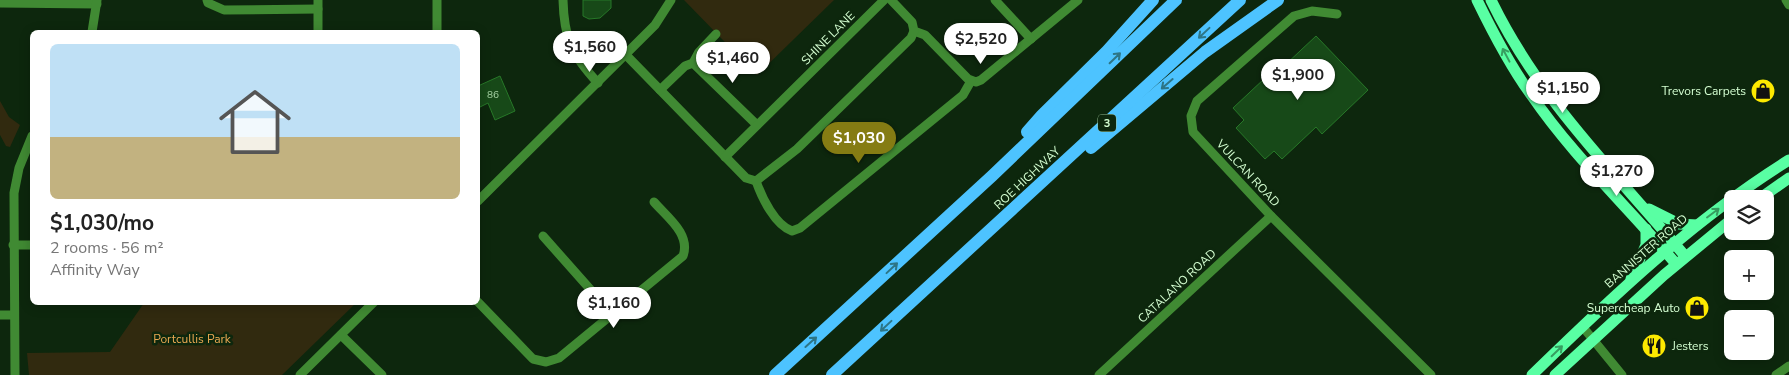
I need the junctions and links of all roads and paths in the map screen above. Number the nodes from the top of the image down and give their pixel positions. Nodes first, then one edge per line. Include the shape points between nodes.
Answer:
1 (207, 0) edge
2 (437, 0) edge
3 (563, 0) edge
4 (671, 0) edge
5 (884, 0) edge
6 (891, 0) edge
7 (995, 0) edge
8 (1078, 0) edge
9 (1153, 0) edge
10 (1176, 0) edge
11 (1240, 0) edge
12 (1278, 0) edge
13 (1477, 0) edge
14 (1491, 0) edge
15 (1786, 0) edge
16 (97, 2) edge
17 (0, 3) edge
18 (318, 4) edge
19 (1789, 5) edge
20 (1337, 14) dead end
21 (92, 30) edge
22 (318, 30) edge
23 (437, 30) edge
24 (914, 31) junction
25 (716, 34) dead end
26 (1031, 39) junction
27 (626, 55) junction
28 (693, 63) junction
29 (971, 81) junction
30 (598, 83) junction
31 (660, 90) junction
32 (757, 125) junction
33 (30, 141) edge
34 (725, 157) junction
35 (1789, 160) edge
36 (992, 176) junction
37 (1789, 178) edge
38 (756, 181) junction
39 (1772, 190) edge
40 (480, 199) edge
41 (654, 202) dead end
42 (1642, 206) junction
43 (1271, 216) junction
44 (1697, 225) junction
45 (1724, 225) edge
46 (1646, 229) junction
47 (543, 236) dead end
48 (1675, 243) junction
49 (14, 245) junction
50 (30, 245) edge
51 (973, 246) junction
52 (1666, 251) junction
53 (1681, 260) junction
54 (1629, 283) junction
55 (480, 304) edge
56 (371, 305) edge
57 (0, 315) edge
58 (14, 315) junction
59 (612, 315) junction
60 (1582, 326) junction
61 (341, 335) junction
62 (1592, 339) junction
63 (1789, 366) edge
64 (15, 375) edge
65 (300, 375) edge
66 (382, 375) edge
67 (775, 375) edge
68 (832, 375) edge
69 (1099, 375) edge
70 (1431, 375) edge
71 (1532, 375) edge
72 (1555, 375) edge
73 (1622, 375) edge
74 (1776, 375) edge

1 - 18 street via 224,10
2 - 23 street
3 - 30 street via 564,26 569,44
4 - 27 street via 655,26
5 - 32 street, SHINE LANE
6 - 24 street via 912,22
7 - 26 street
8 - 26 street
9 - 36 highway via 1107,52 1042,115
36 -> 10 highway, ROE HIGHWAY
11 -> 51 highway, ROE HIGHWAY / 3
12 -> 51 highway via 1205,52
46 -> 13 main road via 1532,98
14 - 42 main road via 1521,56 1550,99
15 - 19 street
16 - 17 street
16 - 21 street
18 - 22 street
20 - 43 street, VULCAN ROAD via 1312,11 1294,16 1197,101 1191,116 1193,132
24 - 29 street via 925,35
24 - 38 street via 911,38 796,148
25 - 28 street
26 - 29 street via 981,80
27 - 30 street
27 - 31 street
28 - 31 street via 685,66
28 - 32 street
29 - 38 street via 963,95 800,228 785,229
30 - 40 street
31 - 34 street
32 - 34 street, SHINE LANE
33 - 49 street via 19,168 14,193
34 - 38 street via 746,178
44 -> 35 main road, BANNISTER ROAD via 1756,180
67 -> 36 highway, ROE HIGHWAY
37 - 39 main road
41 - 59 street via 684,237 683,256
42 - 44 main road via 1679,224
42 - 48 main road
43 - 69 street, CATALANO ROAD
43 - 70 street, VULCAN ROAD
44 - 48 main road, BANNISTER ROAD
45 - 53 main road
46 - 52 main road
46 - 54 main road via 1646,245
47 - 59 street
48 - 52 main road, BANNISTER ROAD
48 - 53 main road
49 - 50 street
49 - 58 street
51 -> 68 highway, ROE HIGHWAY / 3
52 - 53 main road
52 - 54 main road, BANNISTER ROAD
53 - 62 main road
54 - 60 main road, BANNISTER ROAD
55 - 59 street via 534,359 546,362 559,358
56 - 61 street
57 - 58 street
58 - 64 street
60 - 62 street
71 -> 60 main road, BANNISTER ROAD
61 - 65 street
61 - 66 street
62 - 72 main road
62 - 73 street
63 - 74 street

